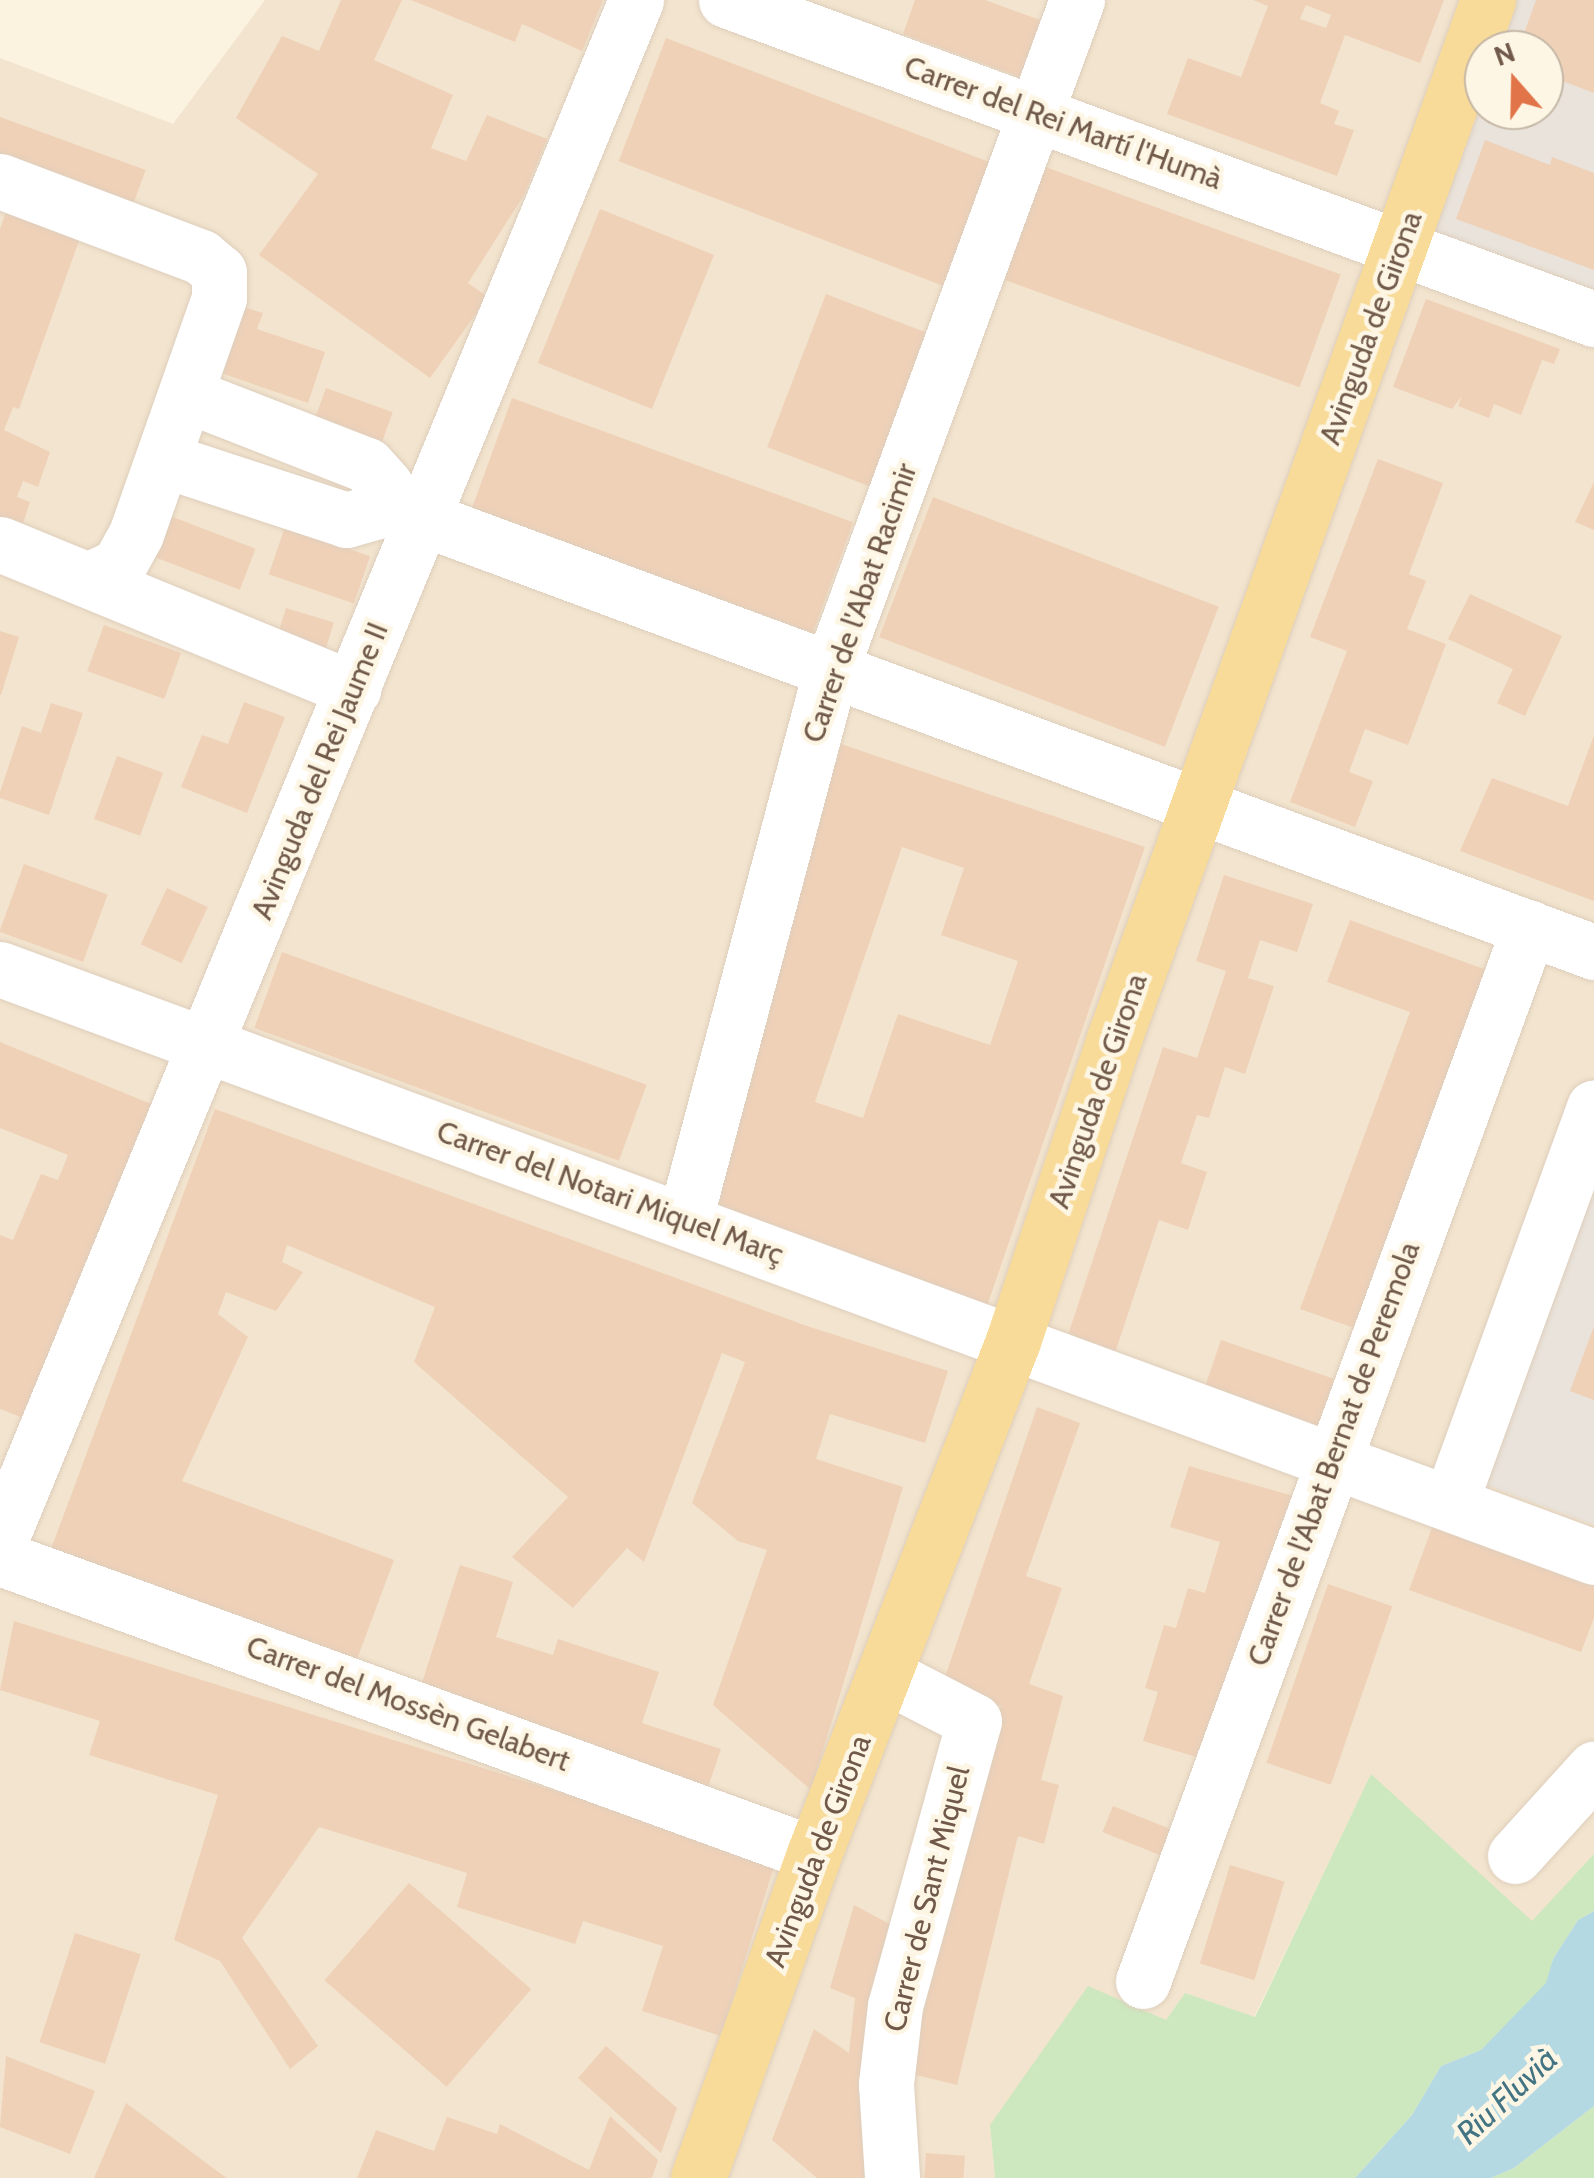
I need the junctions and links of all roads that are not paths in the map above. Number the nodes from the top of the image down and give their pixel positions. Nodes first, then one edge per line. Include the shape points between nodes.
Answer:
1 (636, 0) edge
2 (726, 0) edge
3 (1076, 0) edge
4 (1488, 0) edge
5 (1035, 112) junction
6 (0, 181) edge
7 (1400, 246) junction
8 (1594, 319) edge
9 (187, 395) junction
10 (164, 460) junction
11 (407, 513) junction
12 (0, 544) edge
13 (88, 580) junction
14 (831, 669) junction
15 (353, 689) junction
16 (1200, 806) junction
17 (1530, 928) junction
18 (1594, 952) edge
19 (0, 970) edge
20 (207, 1047) junction
21 (1594, 1107) edge
22 (684, 1220) junction
23 (1012, 1341) junction
24 (1330, 1459) junction
25 (1450, 1503) junction
26 (0, 1541) edge
27 (0, 1558) edge
28 (1594, 1558) edge
29 (885, 1675) junction
30 (1594, 1769) edge
31 (814, 1854) junction
32 (1514, 1856) dead end
33 (1143, 1981) dead end
34 (698, 2178) edge
35 (892, 2178) edge

1 - 11 street, Avinguda del Rei Jaume II
2 - 5 street, Carrer del Rei Martí l'Humà
3 - 5 street, Carrer de l'Abat Racimir
4 - 7 main road, Avinguda de Girona
5 - 7 street, Carrer del Rei Martí l'Humà
5 - 14 street, Carrer de l'Abat Racimir
6 - 9 street via 201,257 219,272 219,298
7 - 8 street, Carrer del Rei Martí l'Humà
7 - 16 main road, Avinguda de Girona
9 - 10 street
9 - 11 street via 367,465
10 - 11 street via 346,520
10 - 13 street via 128,552 106,574
11 - 14 street
11 - 15 street, Avinguda del Rei Jaume II
12 - 13 street
13 - 15 street
14 - 16 street
14 - 22 street, Carrer de l'Abat Racimir
15 - 20 street, Avinguda del Rei Jaume II
16 - 17 street
16 - 23 main road, Avinguda de Girona
17 - 18 street
17 - 24 street, Carrer de l'Abat Bernat de Peremola
19 - 20 street, Carrer del Notari Miquel Març
20 - 22 street, Carrer del Notari Miquel Març
20 - 26 street, Avinguda del Rei Jaume II
21 - 25 street
22 - 23 street, Carrer del Notari Miquel Març
23 - 24 street, Carrer del Notari Miquel Març
23 - 29 main road, Avinguda de Girona
24 - 25 street, Carrer del Notari Miquel Març
24 - 33 street, Carrer de l'Abat Bernat de Peremola
25 - 28 street, Carrer del Notari Miquel Març
27 - 31 street, Carrer del Mossèn Gelabert
29 - 31 main road, Avinguda de Girona
29 - 35 street, Carrer de Sant Miquel via 974,1721 895,2006 886,2084
30 - 32 street
31 - 34 main road, Avinguda de Girona

